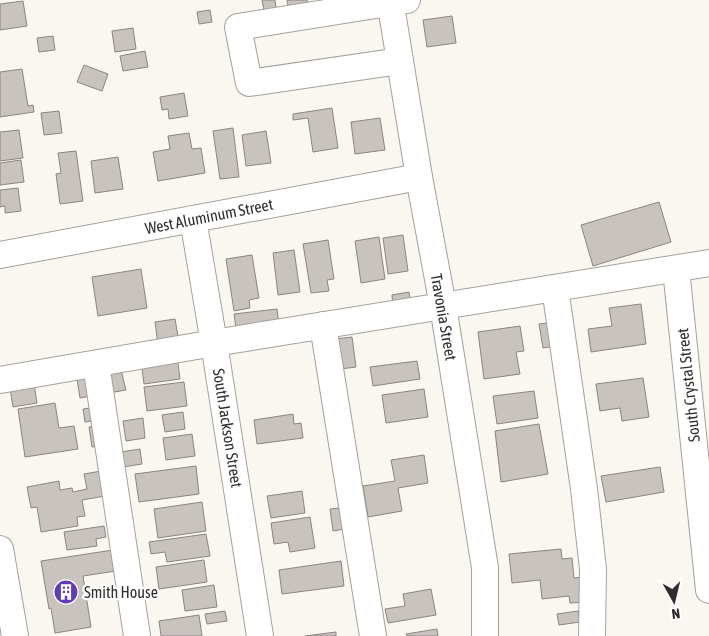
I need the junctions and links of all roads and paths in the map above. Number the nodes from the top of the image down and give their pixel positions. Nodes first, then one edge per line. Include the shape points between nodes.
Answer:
1 (396, 1) edge
2 (400, 61) junction
3 (418, 177) junction
4 (193, 219) junction
5 (0, 255) edge
6 (709, 263) edge
7 (676, 269) junction
8 (555, 288) junction
9 (443, 306) junction
10 (323, 325) junction
11 (214, 343) junction
12 (96, 364) junction
13 (0, 380) edge
14 (0, 549) edge
15 (709, 590) edge
16 (15, 636) edge
17 (137, 636) edge
18 (260, 636) edge
19 (373, 636) edge
20 (485, 636) edge
21 (592, 636) edge

1 - 2 street, Travonia Street
1 - 2 street via 238,27 249,83
2 - 3 street, Travonia Street
3 - 4 street, West Aluminum Street
3 - 9 street, Travonia Street
4 - 5 street, West Aluminum Street
4 - 11 street, South Jackson Street
6 - 7 street
7 - 8 street
7 - 15 street, South Crystal Street
8 - 9 street
8 - 21 street via 584,489 592,569
9 - 10 street
9 - 20 street, Travonia Street via 485,568
10 - 11 street
10 - 19 street
11 - 12 street
11 - 18 street, South Jackson Street
12 - 13 street
12 - 17 street
14 - 16 street

